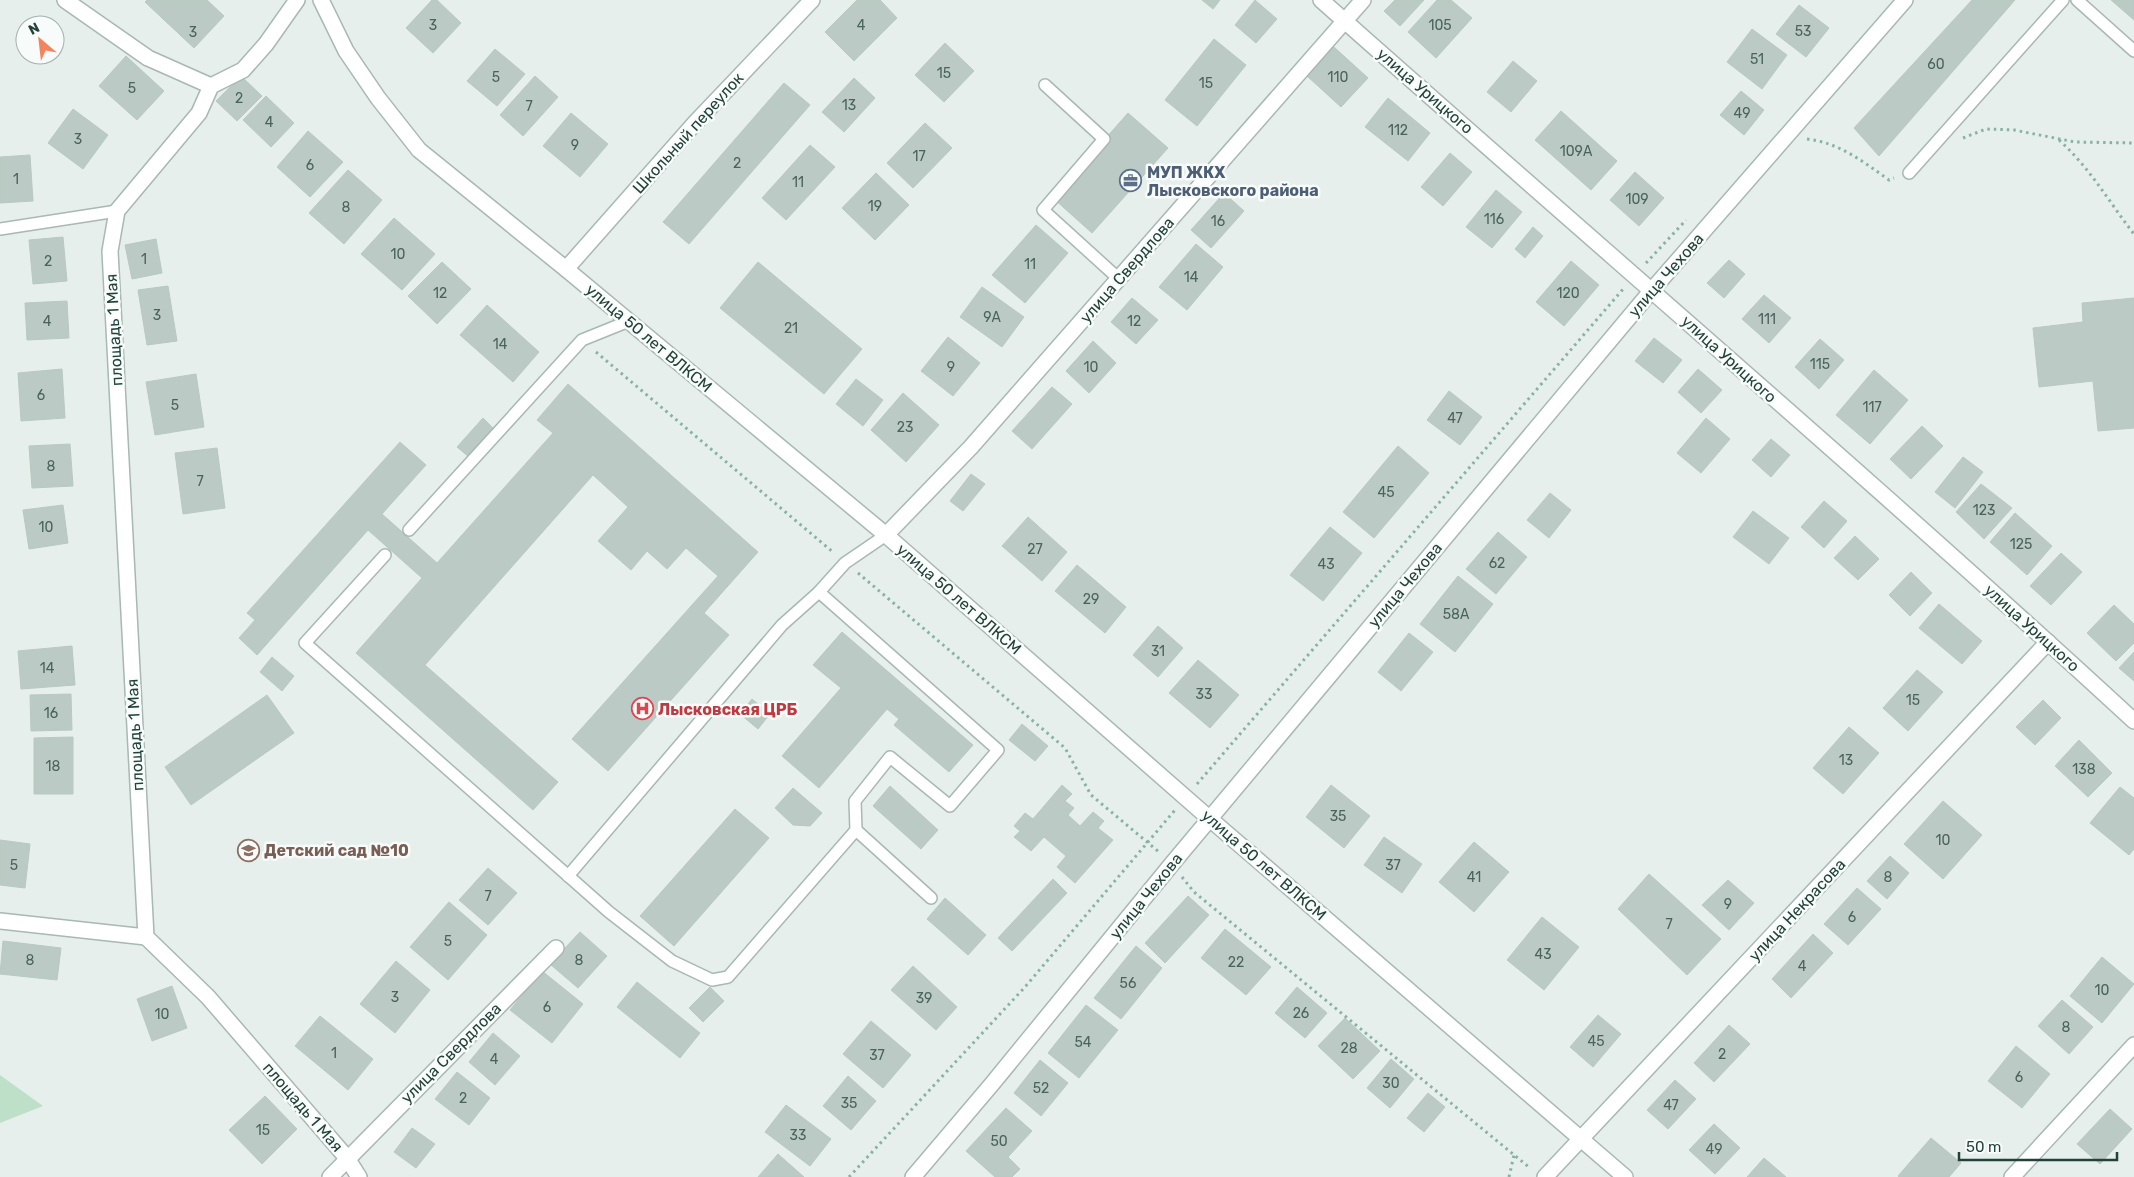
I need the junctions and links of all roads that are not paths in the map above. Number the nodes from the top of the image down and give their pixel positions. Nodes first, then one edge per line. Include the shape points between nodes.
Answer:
1 (65, 0) edge
2 (297, 0) edge
3 (321, 0) edge
4 (1321, 0) edge
5 (1363, 0) edge
6 (1905, 0) edge
7 (2063, 0) edge
8 (2077, 0) edge
9 (808, 1) edge
10 (1345, 21) junction
11 (2134, 51) edge
12 (1045, 85) dead end
13 (211, 86) junction
14 (1909, 173) road end
15 (117, 211) junction
16 (0, 229) edge
17 (566, 269) junction
18 (1119, 279) junction
19 (1652, 290) junction
20 (629, 321) junction
21 (409, 530) dead end
22 (886, 535) junction
23 (385, 555) dead end
24 (819, 592) junction
25 (2048, 642) junction
26 (2134, 721) edge
27 (1210, 819) junction
28 (856, 830) junction
29 (568, 876) junction
30 (931, 898) dead end
31 (0, 921) edge
32 (146, 937) junction
33 (556, 948) dead end
34 (2134, 1046) edge
35 (1581, 1140) junction
36 (347, 1158) junction
37 (1547, 1176) edge
38 (330, 1177) edge
39 (360, 1177) edge
40 (913, 1177) edge
41 (1625, 1177) edge
42 (2012, 1177) edge

1 - 13 street via 148,58
2 - 13 street via 243,70
3 - 17 street, улица 50 лет ВЛКСМ via 346,51 419,150
4 - 10 street, улица Урицкого
5 - 10 street, улица Свердлова
6 - 19 street, улица Чехова
7 - 14 lane
8 - 11 lane
9 - 17 street, Школьный переулок
10 - 18 street, улица Свердлова
10 - 19 street, улица Урицкого
12 - 18 lane via 1104,139 1043,210
13 - 15 street via 199,113
15 - 16 lane
15 - 32 street, площадь 1 Мая via 110,251
17 - 20 street, улица 50 лет ВЛКСМ
18 - 22 street, улица Свердлова via 971,447
19 - 25 street, улица Урицкого
19 - 27 street, улица Чехова
20 - 21 lane via 582,340
20 - 22 street, улица 50 лет ВЛКСМ
22 - 24 lane via 845,563
22 - 27 street, улица 50 лет ВЛКСМ
23 - 29 lane via 305,643
24 - 28 lane via 998,750 950,806 890,757 855,801
24 - 29 lane via 782,625
25 - 26 street, улица Урицкого
25 - 35 street, улица Некрасова
27 - 35 street, улица 50 лет ВЛКСМ
27 - 40 street, улица Чехова
28 - 29 lane via 728,977 712,980 672,962
28 - 30 lane
31 - 32 street
32 - 36 street, площадь 1 Мая via 208,997
33 - 36 street, улица Свердлова
34 - 42 street
35 - 37 street, улица Некрасова
35 - 41 street, улица 50 лет ВЛКСМ
36 - 38 street, улица Свердлова
36 - 39 street, площадь 1 Мая

